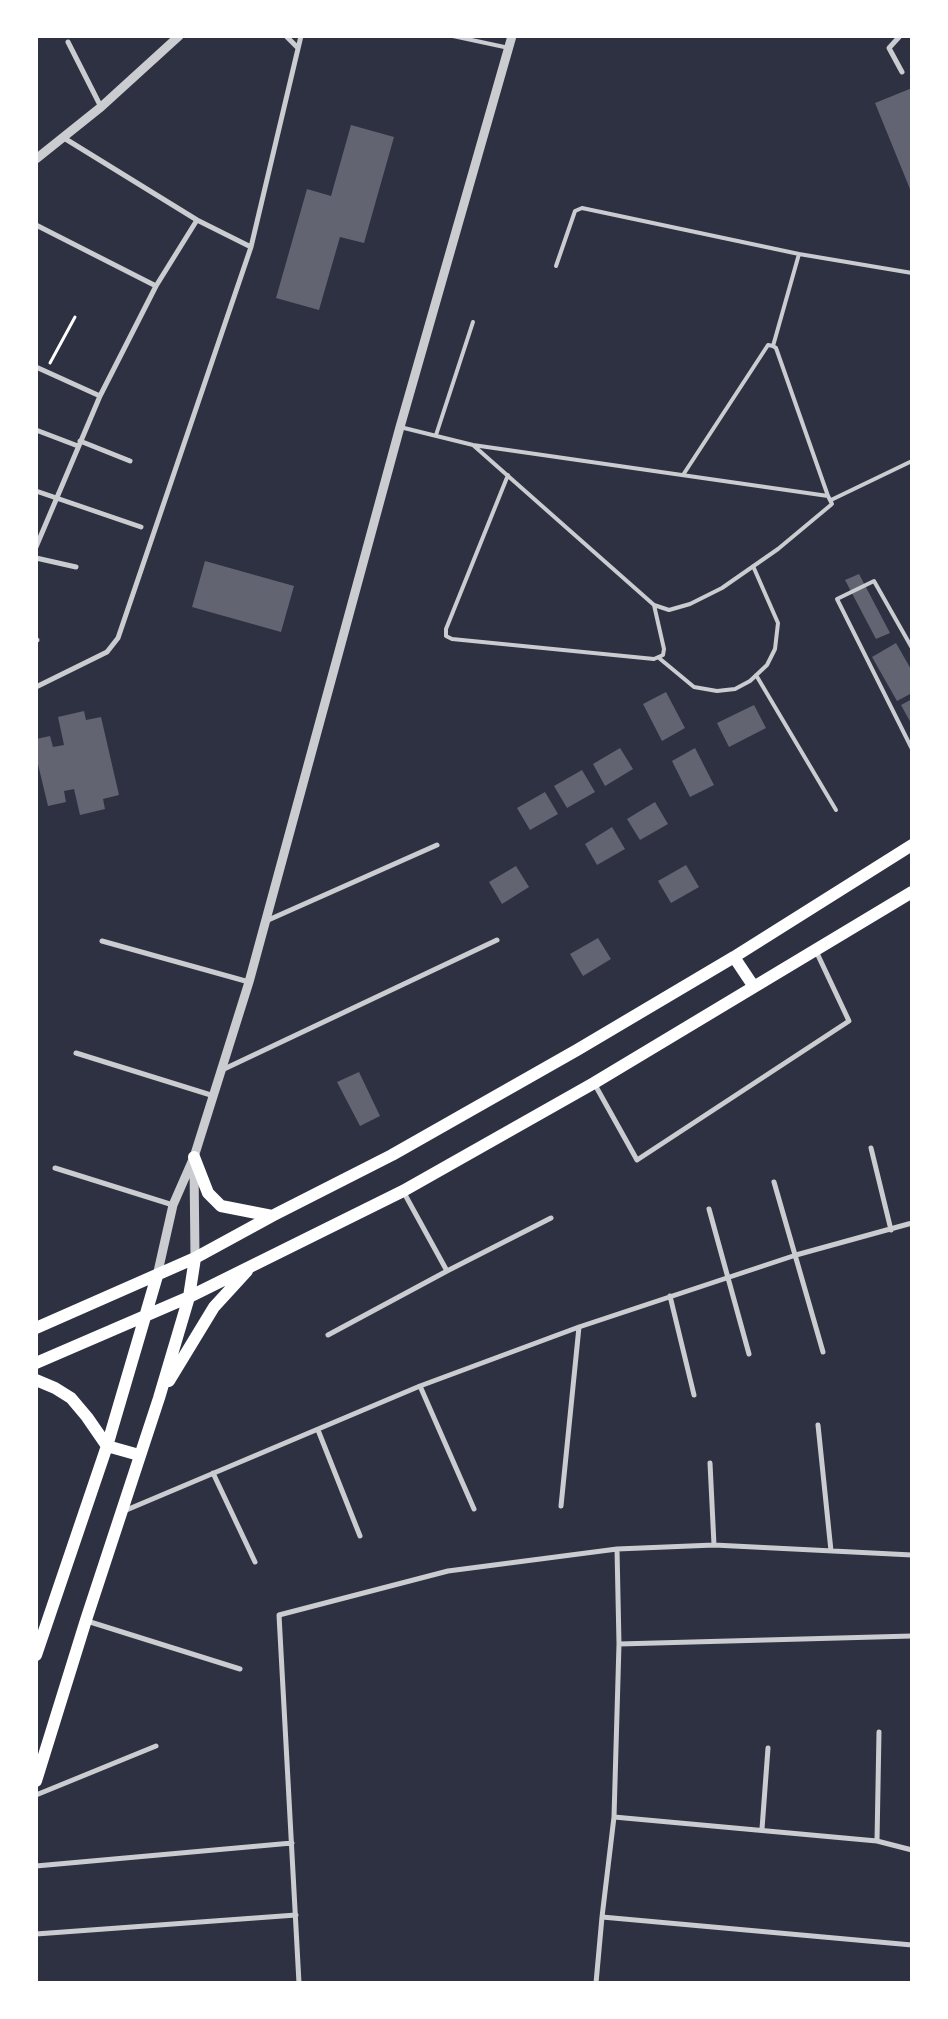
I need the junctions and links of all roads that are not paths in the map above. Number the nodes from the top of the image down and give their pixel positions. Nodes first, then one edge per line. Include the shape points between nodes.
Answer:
1 (180, 36) edge
2 (286, 36) edge
3 (301, 36) edge
4 (453, 36) edge
5 (512, 36) edge
6 (900, 36) edge
7 (68, 42) dead end
8 (297, 47) junction
9 (509, 48) junction
10 (902, 72) dead end
11 (101, 107) junction
12 (64, 138) junction
13 (36, 159) edge
14 (197, 220) junction
15 (36, 225) edge
16 (251, 247) junction
17 (799, 254) junction
18 (556, 266) dead end
19 (912, 273) edge
20 (156, 286) junction
21 (473, 322) dead end
22 (773, 346) junction
23 (36, 367) edge
24 (100, 396) junction
25 (400, 427) junction
26 (36, 430) edge
27 (436, 435) junction
28 (79, 444) junction
29 (473, 444) junction
30 (130, 461) dead end
31 (912, 461) edge
32 (508, 475) junction
33 (683, 475) junction
34 (36, 491) edge
35 (830, 498) junction
36 (56, 499) junction
37 (141, 526) dead end
38 (36, 547) edge
39 (36, 558) edge
40 (753, 566) junction
41 (76, 568) dead end
42 (654, 605) junction
43 (912, 648) edge
44 (659, 658) junction
45 (756, 676) junction
46 (36, 686) edge
47 (912, 748) edge
48 (836, 810) dead end
49 (437, 845) dead end
50 (912, 845) edge
51 (912, 892) edge
52 (265, 922) junction
53 (497, 940) dead end
54 (102, 941) dead end
55 (816, 950) junction
56 (734, 957) junction
57 (249, 982) junction
58 (754, 987) junction
59 (76, 1053) dead end
60 (222, 1070) junction
61 (594, 1084) junction
62 (214, 1096) junction
63 (871, 1148) dead end
64 (194, 1157) junction
65 (55, 1168) dead end
66 (774, 1182) dead end
67 (403, 1191) junction
68 (173, 1205) junction
69 (709, 1209) dead end
70 (272, 1216) junction
71 (550, 1218) dead end
72 (912, 1224) edge
73 (891, 1230) junction
74 (796, 1255) junction
75 (195, 1258) junction
76 (253, 1264) junction
77 (447, 1271) junction
78 (157, 1276) junction
79 (728, 1277) junction
80 (670, 1296) junction
81 (189, 1297) junction
82 (146, 1314) junction
83 (579, 1327) junction
84 (36, 1328) edge
85 (328, 1335) dead end
86 (823, 1352) dead end
87 (749, 1354) dead end
88 (36, 1363) edge
89 (36, 1380) edge
90 (420, 1386) junction
91 (694, 1395) dead end
92 (159, 1398) junction
93 (818, 1425) dead end
94 (318, 1430) junction
95 (107, 1446) junction
96 (140, 1455) junction
97 (710, 1462) dead end
98 (213, 1473) junction
99 (561, 1506) dead end
100 (474, 1509) dead end
101 (122, 1512) junction
102 (360, 1536) dead end
103 (714, 1545) junction
104 (617, 1549) junction
105 (831, 1550) junction
106 (912, 1555) edge
107 (255, 1562) dead end
108 (86, 1620) junction
109 (912, 1636) edge
110 (619, 1644) junction
111 (36, 1655) edge
112 (240, 1669) dead end
113 (879, 1732) dead end
114 (156, 1746) dead end
115 (768, 1748) dead end
116 (36, 1781) edge
117 (36, 1795) edge
118 (614, 1817) junction
119 (762, 1829) junction
120 (876, 1841) junction
121 (292, 1843) junction
122 (912, 1850) edge
123 (36, 1866) edge
124 (296, 1915) junction
125 (602, 1917) junction
126 (36, 1934) edge
127 (912, 1945) edge
128 (299, 1983) edge
129 (596, 1983) edge

1 - 11 street
2 - 8 street
3 - 8 street
4 - 9 lane
5 - 9 street
6 - 10 street via 888,48
7 - 11 street
8 - 16 street
9 - 25 street
11 - 12 street
12 - 13 street
12 - 14 street
14 - 16 street
14 - 20 street
15 - 20 street
16 - 46 street via 118,638 107,652
17 - 18 lane via 582,208 575,211
17 - 19 lane
17 - 22 lane
20 - 24 street
21 - 27 lane
22 - 33 lane via 768,345
22 - 35 lane
23 - 24 street
24 - 28 street
25 - 27 lane
25 - 52 street
26 - 28 street
27 - 29 lane
28 - 30 street
28 - 36 street
29 - 32 lane
29 - 33 lane
31 - 35 lane
32 - 42 lane
32 - 44 lane via 446,629 446,636
33 - 35 lane
34 - 36 street
35 - 40 lane via 832,504
36 - 37 street
36 - 38 street
39 - 41 street
40 - 42 lane via 722,588 690,604 669,610
40 - 45 lane via 778,622 775,649 767,665
42 - 44 lane via 664,649 663,656
43 - 47 lane via 874,581 836,599
44 - 45 lane via 694,687 716,691 734,689
45 - 48 lane
49 - 52 street
50 - 56 main road
51 - 55 main road
52 - 57 street
53 - 60 street
54 - 57 street
55 - 58 main road
55 - 61 street via 849,1021 637,1160
56 - 58 main road
56 - 70 main road via 392,1156
57 - 60 street
58 - 61 main road
59 - 62 street
60 - 62 street
61 - 67 main road
62 - 64 street
63 - 73 street
64 - 68 street
64 - 70 main road via 208,1193 221,1206
64 - 75 street
65 - 68 street
66 - 74 street
67 - 76 main road
67 - 77 street
68 - 78 street
69 - 79 street
70 - 75 main road
71 - 77 street
72 - 73 street
73 - 74 street
74 - 79 street
74 - 86 street
75 - 78 main road
75 - 81 main road
76 - 81 main road
76 - 92 main road via 214,1307
77 - 85 street
78 - 82 main road
78 - 84 main road
79 - 80 street
79 - 87 street
80 - 83 street
80 - 91 street
81 - 82 main road
81 - 92 main road
82 - 88 main road
82 - 95 main road
83 - 90 street
83 - 99 street
89 - 95 main road via 71,1398
90 - 94 street
90 - 100 street
92 - 96 main road
93 - 105 street
94 - 98 street
94 - 102 street
95 - 96 main road
95 - 111 main road
96 - 101 main road
97 - 103 street
98 - 101 street
98 - 107 street
101 - 108 main road
103 - 104 street
103 - 105 street
104 - 110 street
104 - 121 street via 448,1571 279,1615
105 - 106 street
108 - 112 street
108 - 116 main road
109 - 110 street
110 - 118 street
113 - 120 street
114 - 117 street
115 - 119 street
118 - 119 street
118 - 125 street
119 - 120 street
120 - 122 street
121 - 123 street
121 - 124 street
124 - 126 street
124 - 128 street
125 - 127 street
125 - 129 street

